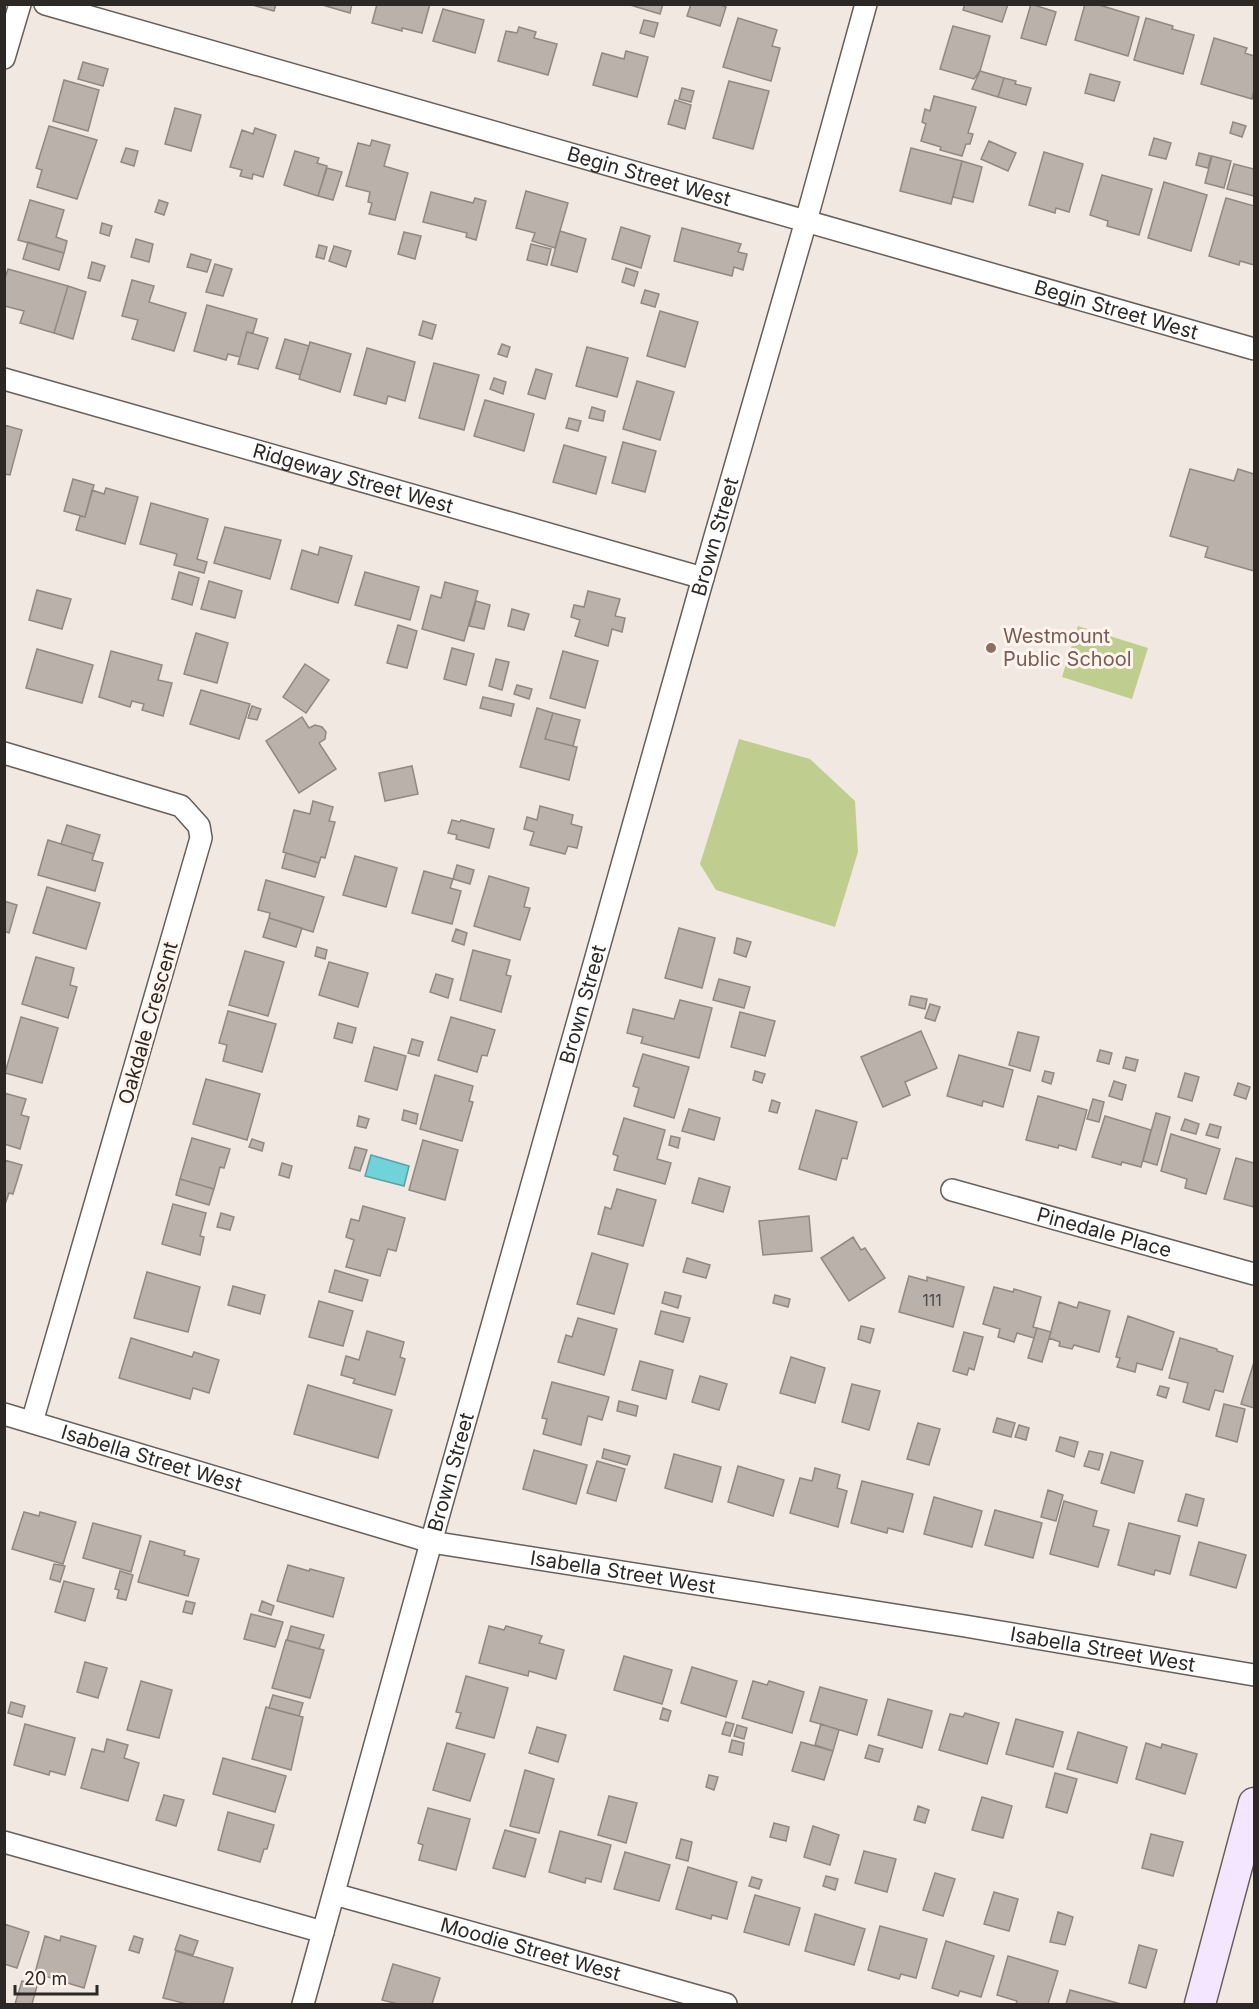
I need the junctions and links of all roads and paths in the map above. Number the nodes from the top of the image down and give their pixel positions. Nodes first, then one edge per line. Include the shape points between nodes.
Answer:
1 (20, 4) edge
2 (45, 4) edge
3 (866, 4) edge
4 (4, 58) edge
5 (806, 221) junction
6 (1254, 349) edge
7 (4, 379) edge
8 (703, 578) junction
9 (4, 753) edge
10 (952, 1190) dead end
11 (1254, 1274) edge
12 (4, 1414) edge
13 (32, 1422) junction
14 (431, 1542) junction
15 (1254, 1676) edge
16 (1254, 1803) edge
17 (4, 1842) edge
18 (334, 1894) junction
19 (323, 1932) junction
20 (303, 2004) edge
21 (726, 2004) edge
22 (1200, 2004) edge

1 - 4 street
2 - 5 street, Begin Street West
3 - 5 street, Brown Street
5 - 6 street, Begin Street West
5 - 8 street, Brown Street
7 - 8 street, Ridgeway Street West
8 - 14 street, Brown Street
9 - 13 street, Oakdale Crescent via 181,806 199,826 201,838
10 - 11 street, Pinedale Place
12 - 13 street, Isabella Street West
13 - 14 street, Isabella Street West
14 - 15 street, Isabella Street West
14 - 18 street, Brown Street
16 - 22 main road
17 - 19 street
18 - 19 street, Brown Street
18 - 21 street, Moodie Street West
19 - 20 street, Brown Street

